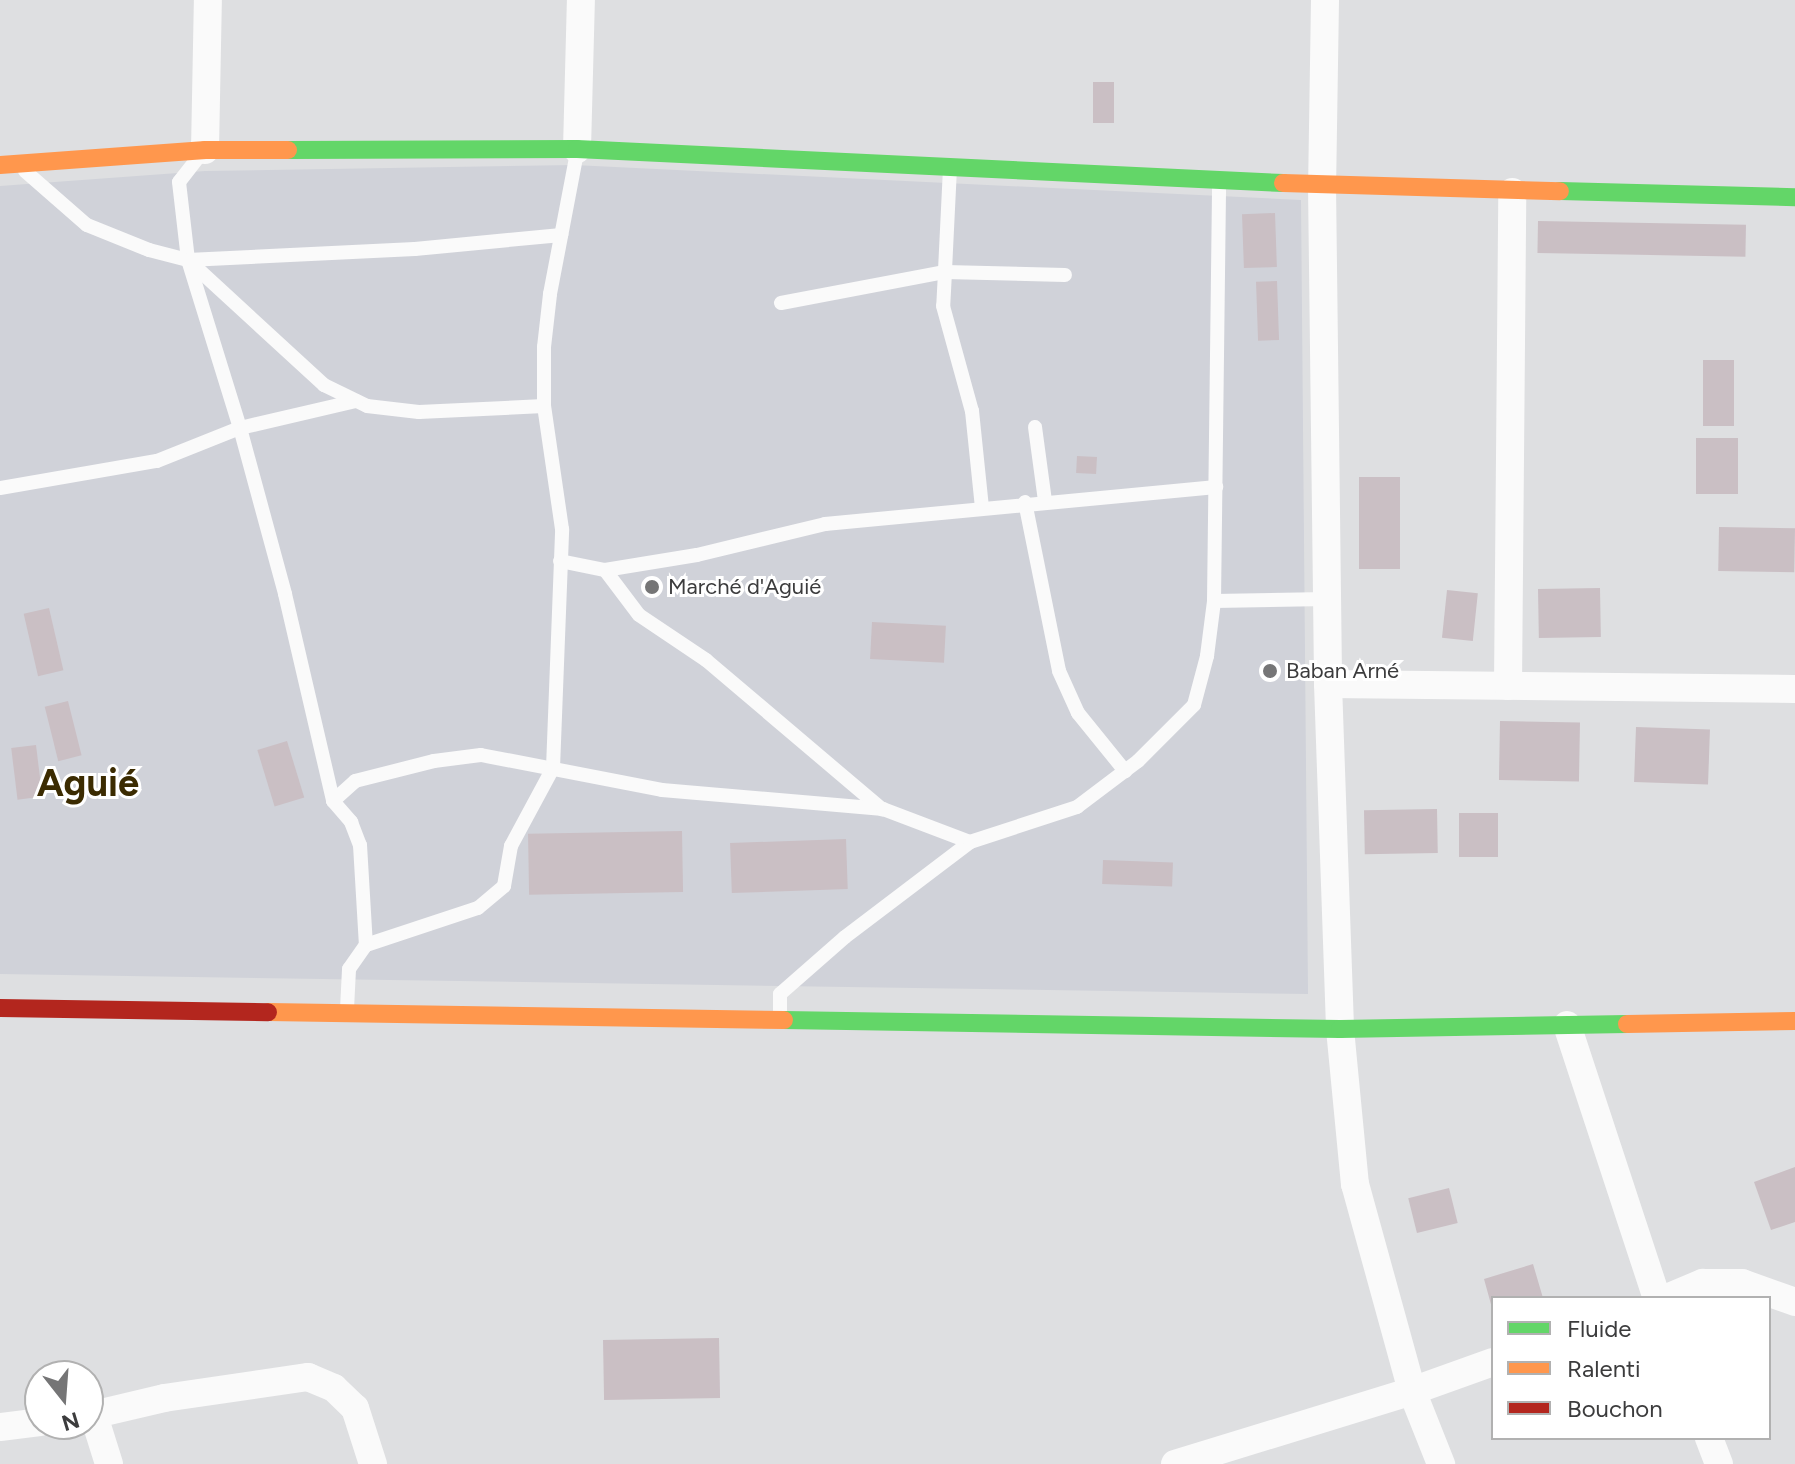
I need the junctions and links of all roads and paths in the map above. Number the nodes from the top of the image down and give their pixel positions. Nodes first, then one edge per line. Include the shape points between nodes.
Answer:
1 (208, 0) edge
2 (581, 0) edge
3 (1325, 0) edge
4 (577, 149) junction
5 (205, 150) junction
6 (8, 164) edge
7 (950, 167) junction
8 (1219, 181) junction
9 (1322, 185) junction
10 (1512, 192) junction
11 (1795, 197) edge
12 (561, 235) junction
13 (188, 260) junction
14 (945, 272) junction
15 (1065, 275) dead end
16 (781, 303) dead end
17 (356, 401) junction
18 (544, 406) junction
19 (1035, 427) dead end
20 (240, 428) junction
21 (1216, 487) junction
22 (0, 488) edge
23 (1045, 501) junction
24 (1025, 502) junction
25 (982, 507) junction
26 (560, 561) junction
27 (605, 570) junction
28 (1327, 599) junction
29 (1214, 601) junction
30 (1328, 684) junction
31 (1508, 686) junction
32 (1795, 689) edge
33 (553, 768) junction
34 (1125, 771) junction
35 (333, 801) junction
36 (883, 809) junction
37 (970, 842) junction
38 (366, 945) junction
39 (0, 1008) edge
40 (347, 1014) junction
41 (780, 1020) junction
42 (1795, 1021) edge
43 (1567, 1025) junction
44 (1340, 1029) junction
45 (1656, 1296) edge
46 (1672, 1296) edge
47 (1795, 1302) edge
48 (1491, 1363) edge
49 (1412, 1391) junction
50 (104, 1413) edge
51 (24, 1424) edge
52 (0, 1427) edge
53 (100, 1440) edge
54 (1710, 1440) edge
55 (109, 1464) edge
56 (373, 1464) edge
57 (1175, 1464) edge
58 (1441, 1464) edge
59 (1719, 1464) edge

1 - 5 street
2 - 4 street
3 - 9 street
4 - 5 main road
4 - 7 main road
4 - 12 lane
5 - 6 main road
5 - 13 lane via 179,182
6 - 13 lane via 87,225
7 - 8 main road
7 - 14 lane
8 - 9 main road
8 - 21 lane
9 - 10 main road
9 - 28 street
10 - 11 main road
10 - 31 street
12 - 13 lane via 372,252
12 - 18 lane via 544,347
13 - 17 lane via 324,385
13 - 20 lane
14 - 15 lane
14 - 16 lane
14 - 25 lane via 943,306 972,411
17 - 18 lane via 419,412
17 - 20 lane
18 - 26 lane via 562,529
19 - 23 lane
20 - 22 lane via 157,461
20 - 35 lane
21 - 23 lane
21 - 29 lane
23 - 24 lane
24 - 25 lane
24 - 34 lane via 1059,671 1078,713
25 - 27 lane via 825,524 697,555
26 - 27 lane
26 - 33 lane
27 - 36 lane via 639,615 706,660
28 - 29 lane
28 - 30 street
29 - 34 lane via 1194,705
30 - 31 street
30 - 44 street
31 - 32 street
33 - 35 lane via 481,755 434,761 355,781
33 - 36 lane via 662,790
33 - 38 lane via 511,846 504,886 478,908
34 - 37 lane via 1077,807
35 - 38 lane via 351,822 360,845
36 - 37 lane
37 - 41 lane via 780,994
38 - 40 lane via 349,969
39 - 40 main road
40 - 41 main road
41 - 44 main road
42 - 43 main road
43 - 44 main road
43 - 45 street
44 - 49 street via 1355,1184
46 - 47 street via 1703,1283 1742,1283
48 - 49 street
49 - 57 street
49 - 58 street
50 - 56 street via 164,1398 308,1377 334,1388 355,1408
51 - 52 street
53 - 55 street
54 - 59 street

